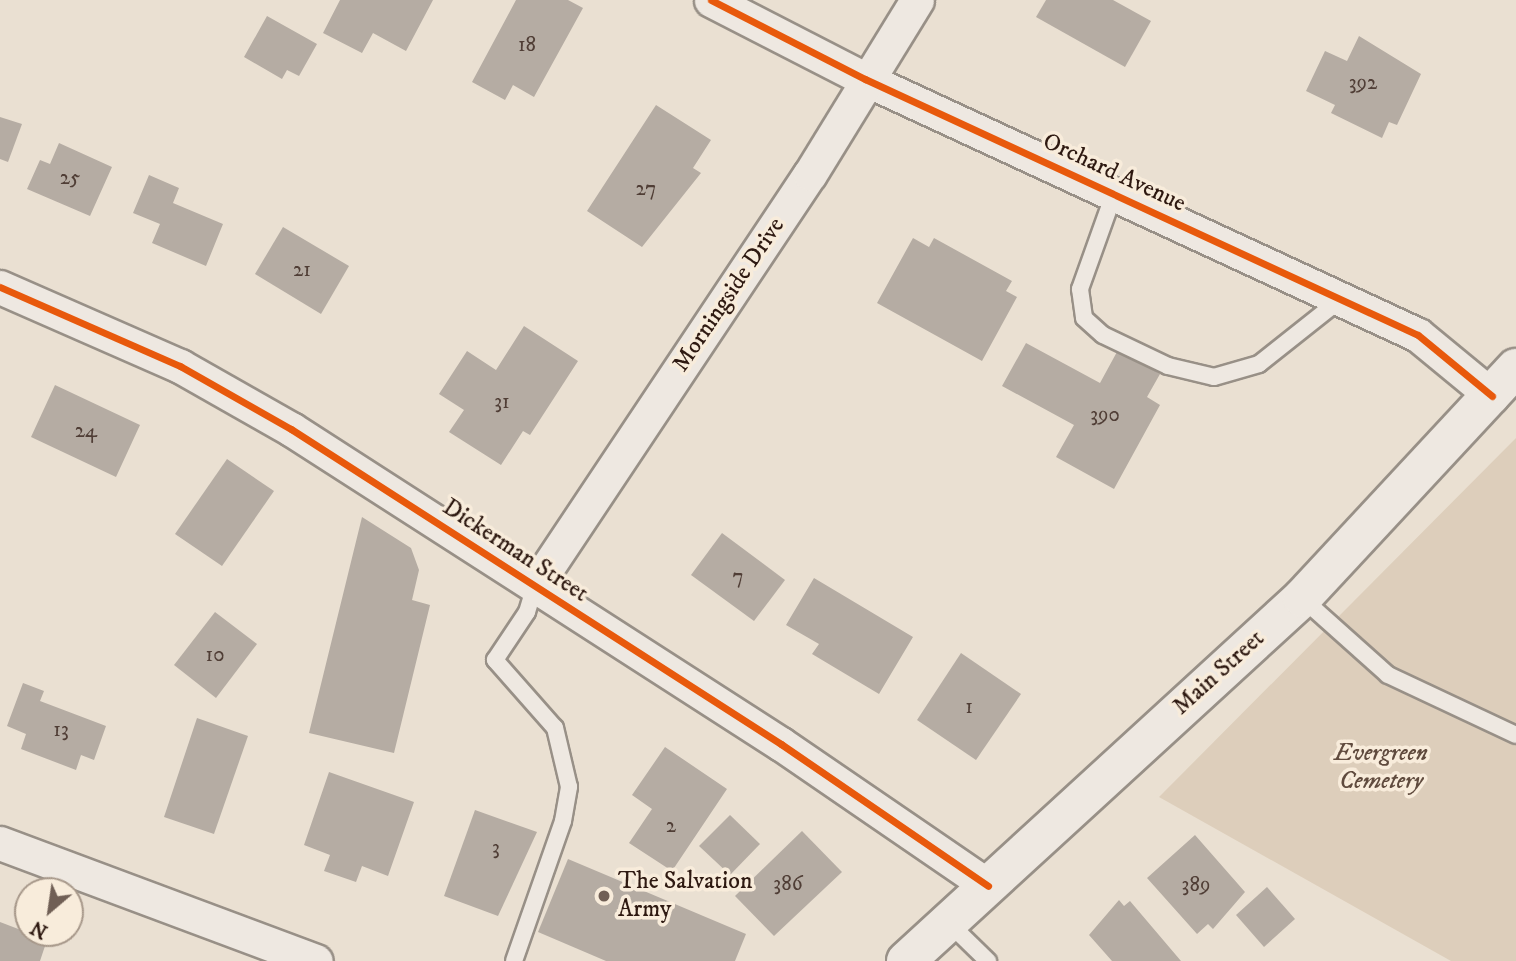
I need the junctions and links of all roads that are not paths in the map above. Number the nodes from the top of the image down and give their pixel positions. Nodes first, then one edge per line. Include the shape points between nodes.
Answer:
1 (711, 0) edge
2 (917, 0) edge
3 (865, 79) junction
4 (1114, 194) junction
5 (0, 287) edge
6 (1341, 299) junction
7 (1516, 368) edge
8 (1492, 396) junction
9 (535, 586) junction
10 (1301, 598) junction
11 (1516, 735) edge
12 (0, 843) edge
13 (988, 886) junction
14 (948, 922) junction
15 (316, 961) edge
16 (514, 961) edge
17 (905, 961) edge
18 (988, 961) edge

1 - 3 street, Orchard Avenue
2 - 3 street, Morningside Drive
3 - 4 street, Orchard Avenue
3 - 9 street, Morningside Drive via 810,174
4 - 6 street, Orchard Avenue
4 - 6 lane via 1080,289 1084,318 1103,334 1168,366 1214,377 1259,364
5 - 9 street, Dickerman Street via 180,366
6 - 8 street, Orchard Avenue via 1418,335
7 - 8 main road, Main Street
8 - 10 main road, Main Street
9 - 13 street, Dickerman Street
9 - 16 lane via 527,612 495,660 555,728 569,787 564,821
10 - 11 lane via 1388,675
10 - 13 main road, Main Street
12 - 15 street
13 - 14 main road, Main Street
14 - 17 main road, Main Street
14 - 18 lane

